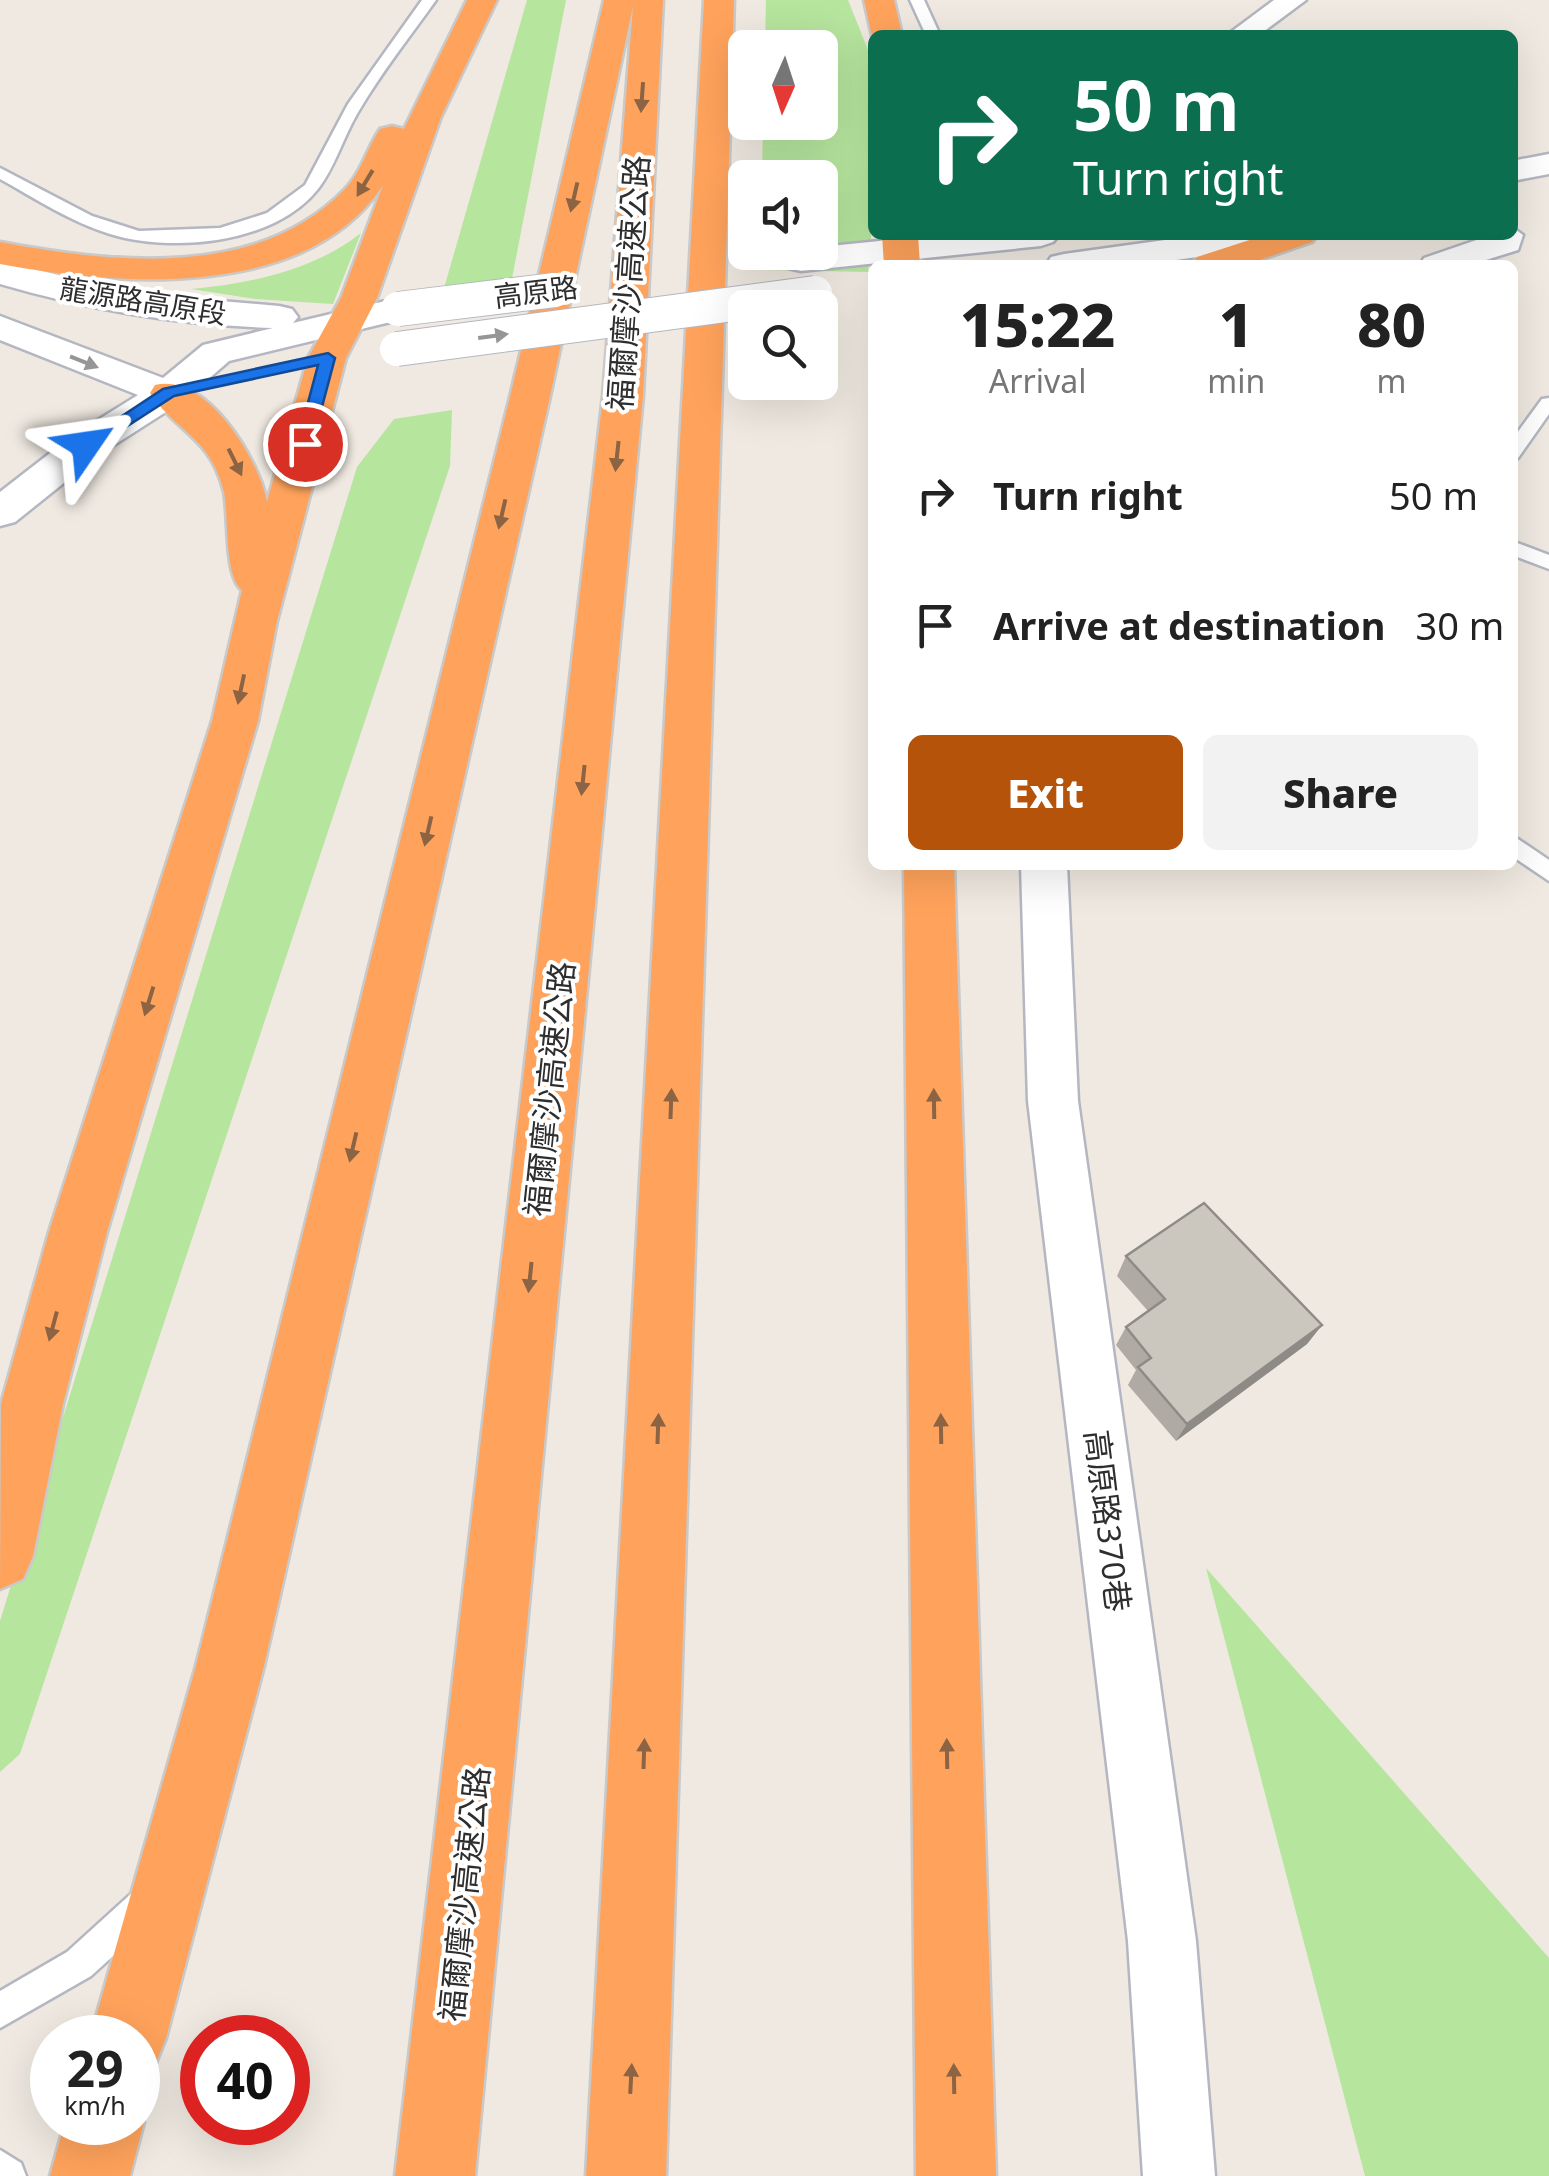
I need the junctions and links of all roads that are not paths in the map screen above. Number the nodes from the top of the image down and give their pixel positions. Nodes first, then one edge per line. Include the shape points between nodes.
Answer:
1 (429, 0) edge
2 (482, 0) edge
3 (619, 0) edge
4 (648, 0) edge
5 (719, 0) edge
6 (879, 0) edge
7 (917, 0) edge
8 (1292, 0) edge
9 (887, 30) edge
10 (931, 30) edge
11 (1248, 30) edge
12 (458, 45) junction
13 (1549, 164) edge
14 (1518, 170) edge
15 (0, 173) edge
16 (997, 240) edge
17 (1241, 240) edge
18 (1285, 240) edge
19 (1507, 240) edge
20 (901, 251) edge
21 (0, 253) edge
22 (868, 260) edge
23 (869, 260) edge
24 (1099, 260) edge
25 (1225, 260) edge
26 (1452, 260) edge
27 (0, 272) edge
28 (808, 277) junction
29 (853, 290) dead end
30 (0, 308) edge
31 (0, 327) edge
32 (337, 338) junction
33 (216, 354) junction
34 (169, 393) junction
35 (1548, 403) edge
36 (1518, 446) edge
37 (0, 513) edge
38 (1518, 550) edge
39 (1549, 563) edge
40 (255, 621) junction
41 (1518, 848) edge
42 (929, 870) edge
43 (1044, 870) edge
44 (1549, 872) edge
45 (0, 1556) edge
46 (171, 1880) junction
47 (0, 2011) edge
48 (134, 2015) edge
49 (99, 2145) edge
50 (0, 2168) edge
51 (8, 2176) edge
52 (90, 2176) edge
53 (435, 2176) edge
54 (626, 2176) edge
55 (956, 2176) edge
56 (1179, 2176) edge

1 - 15 lane via 362,94 311,187 277,214 243,228 147,237 115,230
2 - 12 highway
3 -> 46 highway via 230,1666
4 -> 53 highway, 福爾摩沙高速公路 via 623,396
54 -> 5 highway
6 - 9 highway
7 - 10 lane
8 - 11 street
12 -> 21 highway via 426,78 358,197 287,244 210,263 137,270
12 - 32 highway via 359,298
13 - 14 street
16 - 20 street, 高原路
17 - 24 street
18 - 25 highway
19 - 26 street
20 - 23 street, 高原路
22 - 28 street, 高原路
27 - 32 street, 龍源路高原段 via 102,298
28 - 29 street, 高原路
32 -> 28 street, 高原路, bridge via 397,349
28 - 32 street, 高原路, bridge via 753,266 398,309
30 - 33 street via 90,333
31 -> 34 street, 龍源路高原段
32 - 33 street
32 - 34 street, 高原路
32 - 40 highway
33 - 34 street, 高原路
34 - 37 street, 高原路 via 86,445
34 -> 40 highway via 227,446 244,480
35 - 36 lane
38 - 39 lane
40 -> 45 highway via 235,720 78,1232
41 - 44 lane
55 -> 42 highway
43 - 56 street, 高原路370巷 via 1053,1101 1162,1941
46 - 47 lane via 79,1964
46 - 48 highway
49 - 52 highway
50 - 51 lane

